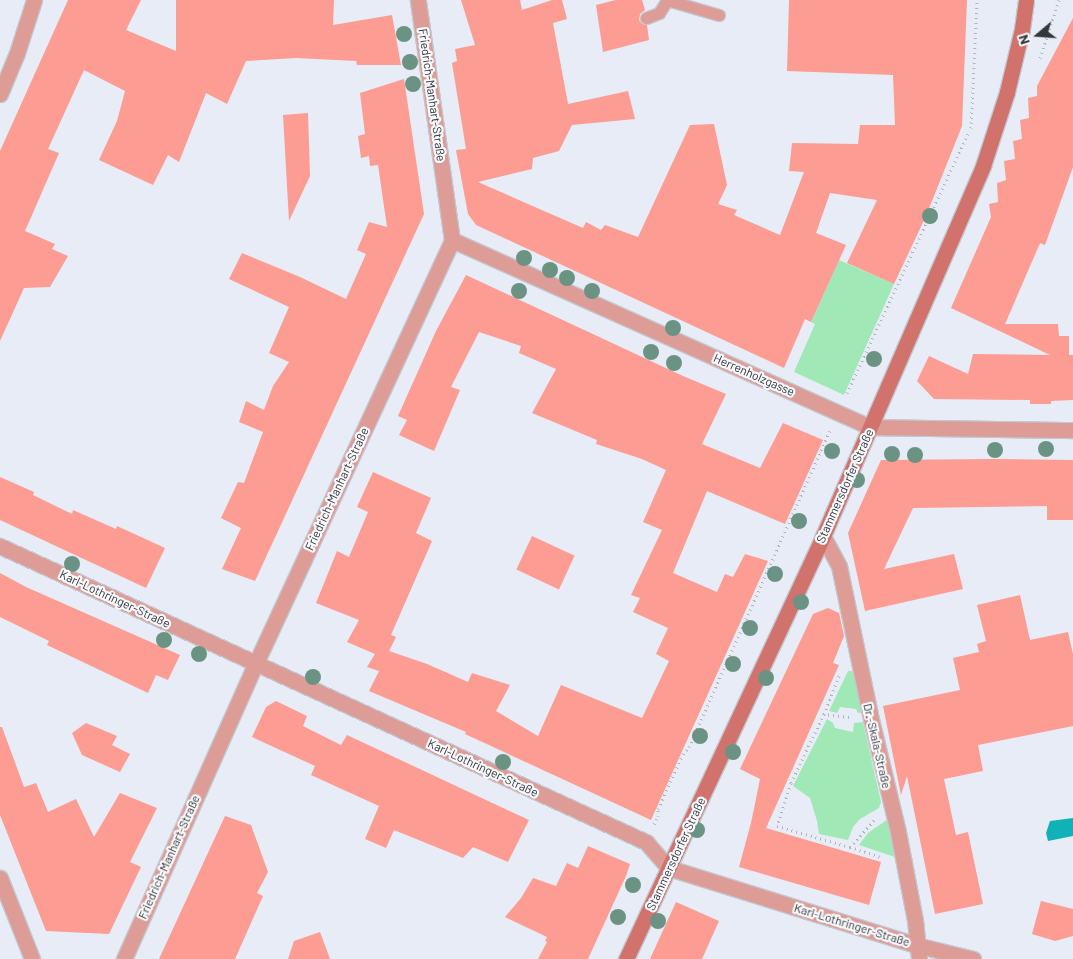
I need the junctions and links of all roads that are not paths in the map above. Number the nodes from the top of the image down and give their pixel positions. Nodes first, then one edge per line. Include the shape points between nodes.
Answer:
1 (34, 0) edge
2 (418, 0) edge
3 (667, 0) edge
4 (1026, 0) edge
5 (719, 15) dead end
6 (646, 18) dead end
7 (0, 94) edge
8 (452, 240) junction
9 (871, 427) junction
10 (1073, 430) edge
11 (823, 536) junction
12 (0, 546) edge
13 (255, 665) junction
14 (669, 868) junction
15 (0, 878) edge
16 (917, 952) edge
17 (32, 959) edge
18 (124, 959) edge
19 (626, 959) edge
20 (973, 959) edge

1 - 7 street
2 - 8 street, Friedrich-Manhart-Straße
3 - 5 lane
3 - 6 lane via 659,13
4 - 9 main road, Stammersdorfer Straße via 1007,92 984,166
8 - 9 street, Herrenholzgasse
8 - 13 street, Friedrich-Manhart-Straße
9 - 10 street, Herrenholzgasse
9 - 11 main road, Stammersdorfer Straße
11 - 14 main road, Stammersdorfer Straße
11 - 16 street, Dr.-Skala-Straße via 839,566 915,920
12 - 13 street, Karl-Lothringer-Straße
13 - 14 street, Karl-Lothringer-Straße via 646,842
13 - 18 street, Friedrich-Manhart-Straße
14 - 16 street, Karl-Lothringer-Straße
14 - 19 main road, Stammersdorfer Straße
15 - 17 street
16 - 20 street, Karl-Lothringer-Straße

